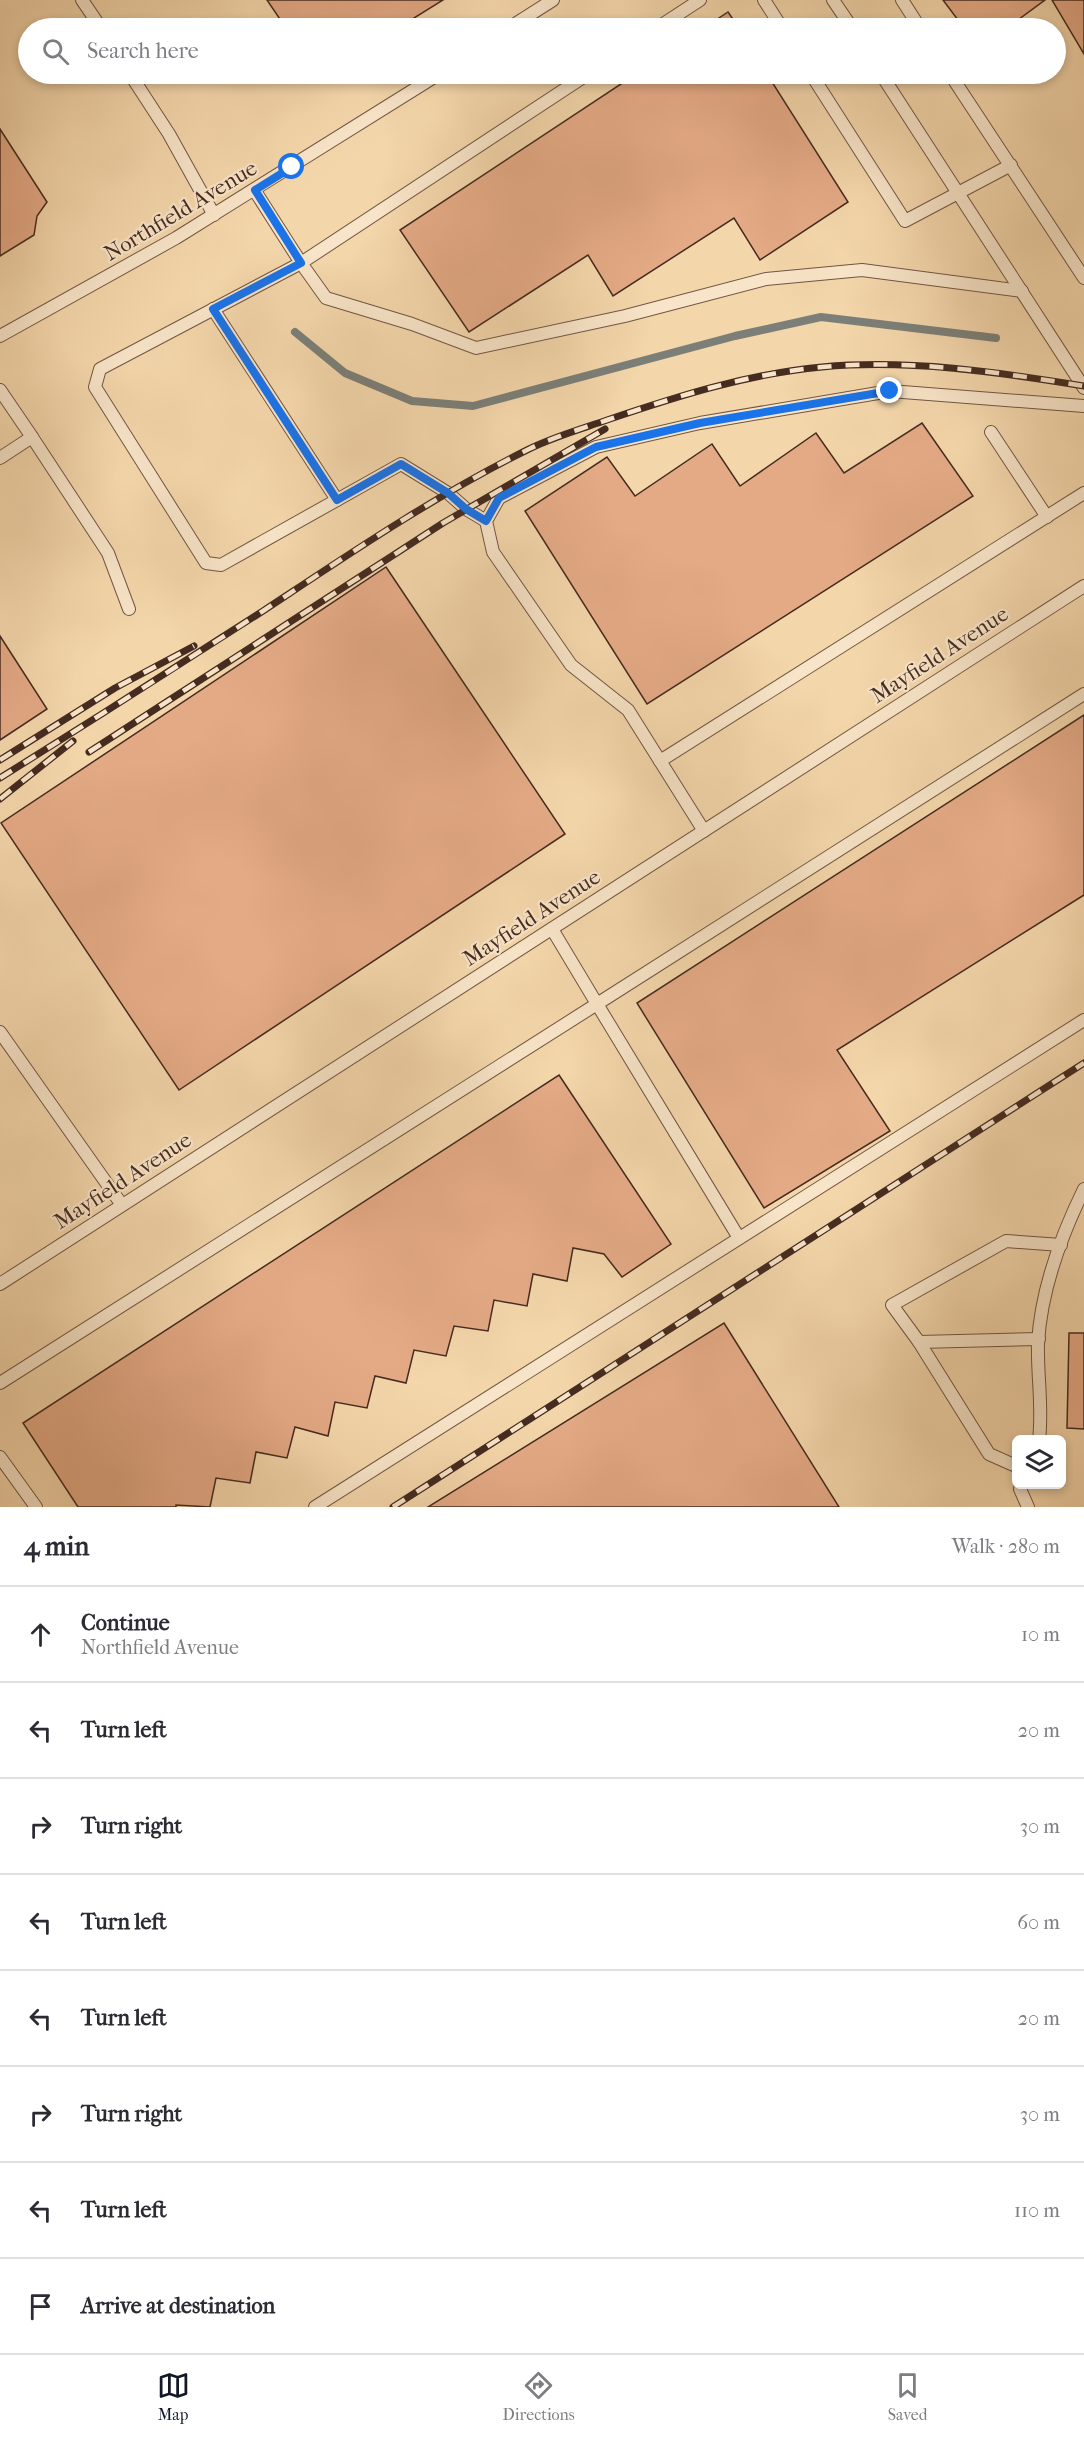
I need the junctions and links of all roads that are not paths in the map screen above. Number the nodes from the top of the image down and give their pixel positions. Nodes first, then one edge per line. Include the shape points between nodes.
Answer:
1 (82, 0) edge
2 (553, 0) edge
3 (700, 0) edge
4 (764, 0) edge
5 (833, 0) edge
6 (902, 0) edge
7 (94, 18) edge
8 (525, 18) edge
9 (672, 18) edge
10 (776, 18) edge
11 (845, 18) edge
12 (914, 18) edge
13 (136, 84) edge
14 (423, 84) edge
15 (573, 84) edge
16 (817, 84) edge
17 (888, 84) edge
18 (957, 84) edge
19 (1011, 165) junction
20 (255, 190) junction
21 (959, 194) junction
22 (214, 215) junction
23 (301, 263) junction
24 (1084, 278) edge
25 (1022, 291) junction
26 (213, 309) junction
27 (0, 336) edge
28 (1084, 388) edge
29 (0, 390) edge
30 (1084, 406) edge
31 (991, 432) dead end
32 (32, 437) junction
33 (0, 458) edge
34 (1084, 493) edge
35 (337, 500) junction
36 (1047, 517) junction
37 (486, 521) junction
38 (1084, 586) edge
39 (129, 609) dead end
40 (1084, 694) edge
41 (660, 761) junction
42 (704, 831) junction
43 (552, 929) junction
44 (597, 1004) junction
45 (1084, 1020) edge
46 (0, 1032) edge
47 (1084, 1189) edge
48 (122, 1205) junction
49 (739, 1238) junction
50 (1061, 1245) junction
51 (0, 1284) edge
52 (1039, 1339) junction
53 (919, 1342) junction
54 (0, 1383) edge
55 (1039, 1435) edge
56 (0, 1457) edge
57 (1012, 1464) edge
58 (1020, 1489) edge
59 (36, 1507) edge
60 (315, 1507) edge
61 (1029, 1507) edge

1 - 7 lane
2 - 8 lane
3 - 9 lane
4 - 10 lane
5 - 11 lane
6 - 12 lane
13 - 22 lane
14 - 20 lane, Northfield Avenue
15 - 23 lane
16 - 21 lane via 905,221
17 - 21 lane
18 - 19 lane
19 - 21 lane
19 - 24 lane
20 - 22 lane, Northfield Avenue
20 - 23 lane
21 - 25 lane
22 - 27 lane, Northfield Avenue
23 - 25 lane via 326,298 476,348 625,316 766,279 862,270
23 - 26 lane
25 - 28 lane
26 - 35 lane
26 - 35 lane via 100,369 95,387 206,563 221,565
29 - 32 lane
30 - 37 lane via 890,391 700,423 596,447 499,498
31 - 36 lane
32 - 33 lane
32 - 39 lane via 108,553
34 - 36 lane
35 - 37 lane via 401,464
36 - 41 lane
37 - 41 lane via 493,552 571,665 628,710
38 - 42 lane, Mayfield Avenue
40 - 44 lane
41 - 42 lane
42 - 43 lane, Mayfield Avenue
43 - 44 lane
43 - 48 lane, Mayfield Avenue
44 - 49 lane
44 - 54 lane
45 - 49 lane
46 - 48 lane
47 - 50 lane
48 - 51 lane, Mayfield Avenue
49 - 60 lane
50 - 52 lane via 1043,1307
50 - 53 lane via 1006,1241 892,1305
52 - 53 lane
52 - 55 lane
53 - 57 lane via 990,1454
56 - 59 lane
58 - 61 lane

